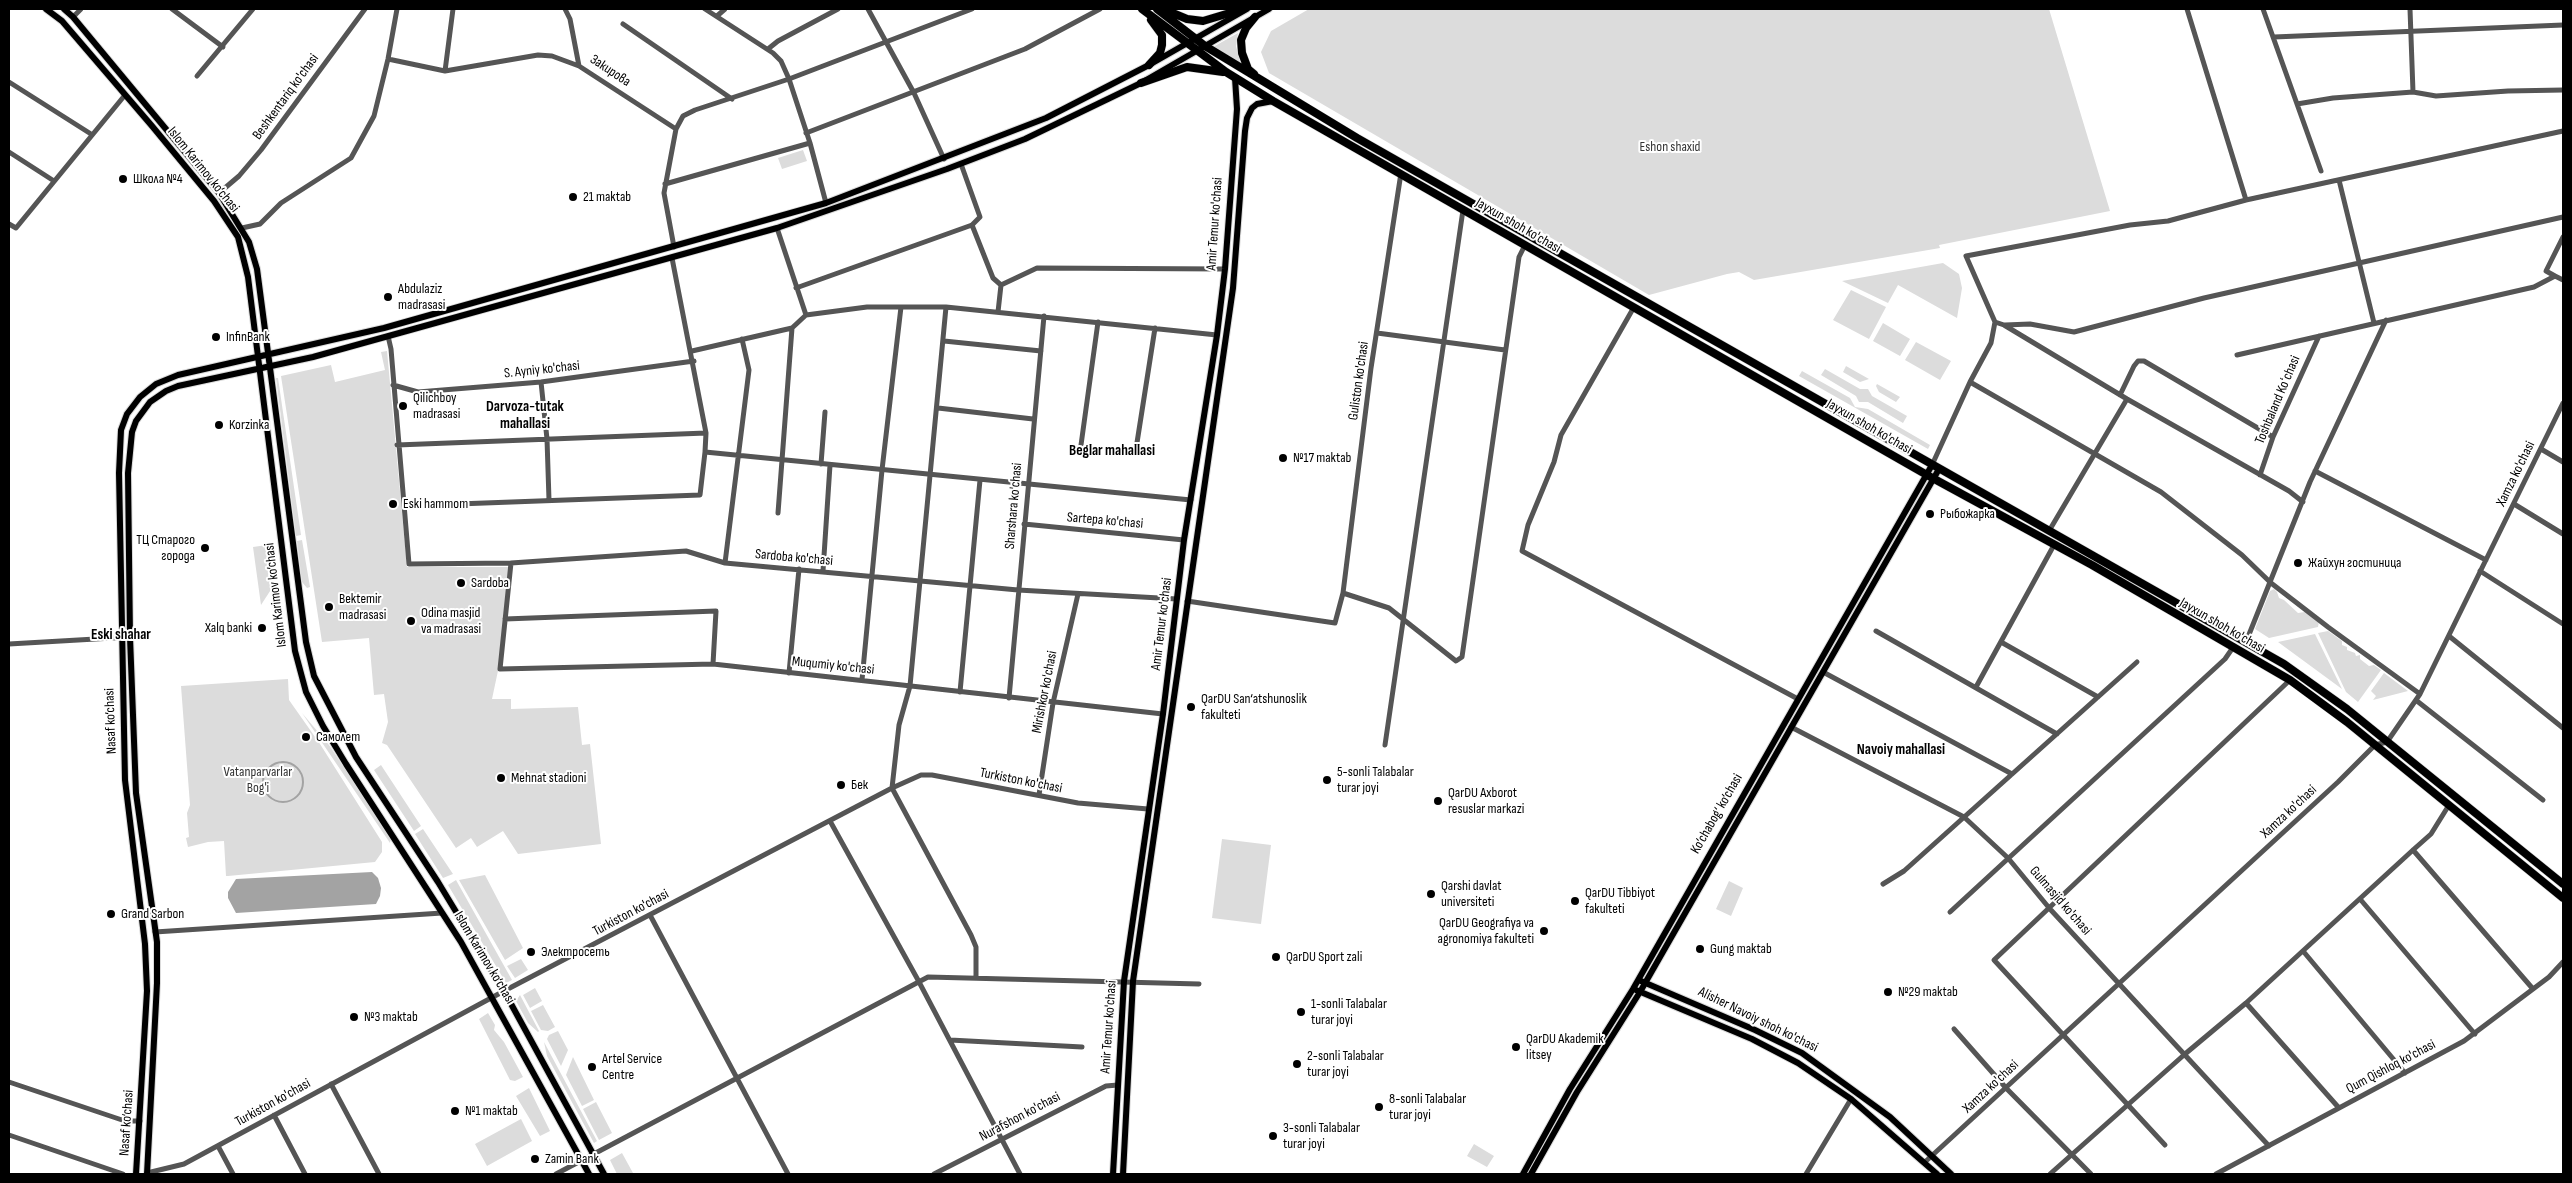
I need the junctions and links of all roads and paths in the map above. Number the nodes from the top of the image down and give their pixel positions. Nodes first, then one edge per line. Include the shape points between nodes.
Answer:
1 (46, 9) edge
2 (64, 9) edge
3 (81, 9) edge
4 (253, 9) edge
5 (365, 9) edge
6 (397, 9) edge
7 (453, 9) edge
8 (565, 9) edge
9 (705, 9) edge
10 (725, 9) edge
11 (838, 9) edge
12 (868, 9) edge
13 (972, 9) edge
14 (1100, 9) edge
15 (1157, 9) edge
16 (1163, 9) edge
17 (1245, 9) edge
18 (1269, 9) edge
19 (2188, 9) edge
20 (2263, 9) edge
21 (2410, 9) edge
22 (175, 10) edge
23 (1143, 10) edge
24 (717, 16) junction
25 (74, 17) junction
26 (1256, 17) junction
27 (623, 24) dead end
28 (2563, 25) edge
29 (2411, 32) junction
30 (2274, 36) junction
31 (1195, 39) junction
32 (888, 42) junction
33 (1186, 43) junction
34 (1205, 46) junction
35 (223, 47) junction
36 (768, 50) junction
37 (1196, 51) junction
38 (388, 60) junction
39 (579, 66) junction
40 (1149, 66) junction
41 (445, 71) junction
42 (1226, 72) junction
43 (197, 76) dead end
44 (1235, 78) junction
45 (789, 79) junction
46 (9, 82) edge
47 (1141, 83) junction
48 (1265, 83) junction
49 (2563, 90) edge
50 (2413, 92) junction
51 (914, 93) junction
52 (125, 95) junction
53 (732, 99) junction
54 (1273, 101) junction
55 (2298, 104) junction
56 (676, 129) junction
57 (2563, 131) edge
58 (806, 133) junction
59 (91, 134) junction
60 (810, 143) junction
61 (9, 152) edge
62 (944, 159) junction
63 (961, 164) junction
64 (2321, 171) dead end
65 (1401, 173) junction
66 (2339, 180) junction
67 (54, 181) junction
68 (665, 184) junction
69 (219, 192) junction
70 (2246, 200) junction
71 (826, 203) junction
72 (1463, 210) junction
73 (800, 211) junction
74 (2563, 217) edge
75 (803, 220) junction
76 (9, 224) edge
77 (972, 225) junction
78 (242, 228) junction
79 (777, 228) junction
80 (2563, 238) edge
81 (1525, 245) junction
82 (674, 246) junction
83 (672, 258) junction
84 (2359, 262) junction
85 (1225, 269) junction
86 (2554, 276) junction
87 (2563, 280) edge
88 (1001, 285) junction
89 (796, 288) junction
90 (1647, 302) junction
91 (466, 306) junction
92 (900, 307) junction
93 (946, 307) junction
94 (1634, 307) junction
95 (998, 312) junction
96 (1642, 312) junction
97 (468, 314) junction
98 (806, 315) junction
99 (1044, 316) junction
100 (2386, 320) junction
101 (1098, 322) junction
102 (1995, 322) junction
103 (2374, 323) junction
104 (2004, 325) junction
105 (792, 328) junction
106 (1156, 328) junction
107 (1376, 333) junction
108 (1217, 335) junction
109 (388, 336) junction
110 (2319, 336) junction
111 (742, 340) junction
112 (1714, 340) junction
113 (944, 341) junction
114 (1442, 343) junction
115 (1708, 349) junction
116 (1506, 350) junction
117 (692, 351) junction
118 (1041, 351) junction
119 (268, 355) junction
120 (2237, 355) dead end
121 (258, 357) junction
122 (694, 362) junction
123 (270, 366) junction
124 (260, 369) junction
125 (541, 382) junction
126 (1970, 382) junction
127 (392, 385) junction
128 (2120, 395) junction
129 (2127, 399) junction
130 (2563, 404) edge
131 (938, 408) junction
132 (826, 412) dead end
133 (1849, 418) junction
134 (1033, 419) junction
135 (1844, 427) junction
136 (706, 433) junction
137 (2273, 436) junction
138 (546, 440) junction
139 (397, 445) junction
140 (1082, 445) dead end
141 (1136, 449) dead end
142 (2541, 449) junction
143 (705, 452) junction
144 (2095, 453) junction
145 (738, 455) junction
146 (783, 461) junction
147 (2563, 462) edge
148 (821, 464) junction
149 (830, 464) junction
150 (1935, 467) junction
151 (882, 470) junction
152 (2315, 471) junction
153 (930, 475) junction
154 (2260, 475) junction
155 (1930, 477) junction
156 (980, 480) junction
157 (1027, 483) junction
158 (549, 500) junction
159 (1190, 500) junction
160 (2303, 502) junction
161 (2514, 504) junction
162 (404, 506) junction
163 (129, 512) junction
164 (119, 513) junction
165 (778, 513) dead end
166 (1024, 524) junction
167 (2050, 531) junction
168 (2563, 534) edge
169 (1184, 540) junction
170 (2054, 545) junction
171 (2486, 560) junction
172 (512, 563) junction
173 (725, 563) junction
174 (799, 569) junction
175 (823, 571) junction
176 (2480, 571) junction
177 (871, 577) junction
178 (921, 582) junction
179 (2271, 582) junction
180 (969, 586) junction
181 (1018, 590) junction
182 (1343, 593) junction
183 (1078, 594) junction
184 (1177, 600) junction
185 (1187, 601) junction
186 (1852, 603) junction
187 (1860, 607) junction
188 (505, 618) junction
189 (1402, 618) junction
190 (2563, 624) edge
191 (1876, 631) dead end
192 (130, 636) junction
193 (2449, 636) junction
194 (121, 637) junction
195 (2001, 642) junction
196 (2246, 642) junction
197 (9, 644) edge
198 (2234, 646) junction
199 (2137, 662) dead end
200 (713, 664) junction
201 (1823, 672) junction
202 (789, 673) junction
203 (862, 680) junction
204 (2290, 680) junction
205 (910, 686) junction
206 (1976, 687) junction
207 (960, 692) junction
208 (2420, 694) junction
209 (2098, 697) junction
210 (1009, 698) junction
211 (1797, 700) junction
212 (2417, 701) junction
213 (1053, 703) junction
214 (1804, 706) junction
215 (1163, 714) junction
216 (1791, 727) junction
217 (2563, 728) edge
218 (2057, 734) junction
219 (2387, 742) junction
220 (1386, 745) dead end
221 (2375, 745) junction
222 (2012, 774) junction
223 (371, 780) junction
224 (361, 786) junction
225 (892, 788) junction
226 (1039, 796) junction
227 (2543, 800) dead end
228 (2448, 805) junction
229 (1148, 809) junction
230 (1964, 817) junction
231 (830, 821) junction
232 (2413, 850) junction
233 (2008, 858) junction
234 (1883, 884) dead end
235 (2563, 884) edge
236 (2563, 898) edge
237 (2360, 899) junction
238 (2050, 909) junction
239 (1950, 912) dead end
240 (442, 913) junction
241 (650, 915) junction
242 (155, 932) junction
243 (2303, 951) junction
244 (2563, 962) edge
245 (976, 978) junction
246 (1638, 979) junction
247 (918, 980) junction
248 (1124, 981) junction
249 (1133, 981) junction
250 (1645, 982) junction
251 (2119, 983) junction
252 (1199, 984) dead end
253 (1633, 989) junction
254 (2532, 989) junction
255 (504, 991) junction
256 (1640, 992) junction
257 (493, 997) junction
258 (2246, 1002) junction
259 (1954, 1029) dead end
260 (2474, 1034) junction
261 (2064, 1036) junction
262 (950, 1040) junction
263 (1082, 1047) dead end
264 (2185, 1054) junction
265 (2405, 1073) junction
266 (737, 1078) junction
267 (9, 1082) edge
268 (332, 1084) junction
269 (1118, 1085) junction
270 (2006, 1088) junction
271 (1851, 1099) junction
272 (2127, 1106) junction
273 (2339, 1108) junction
274 (274, 1115) junction
275 (140, 1121) junction
276 (9, 1135) edge
277 (1002, 1139) junction
278 (2165, 1145) dead end
279 (218, 1146) junction
280 (2269, 1146) junction
281 (1932, 1154) junction
282 (593, 1155) junction
283 (2072, 1156) junction
284 (582, 1161) junction
285 (1925, 1162) junction
286 (123, 1174) edge
287 (136, 1174) edge
288 (147, 1174) edge
289 (233, 1174) edge
290 (305, 1174) edge
291 (379, 1174) edge
292 (556, 1174) edge
293 (590, 1174) edge
294 (604, 1174) edge
295 (788, 1174) edge
296 (934, 1174) edge
297 (1020, 1174) edge
298 (1113, 1174) edge
299 (1123, 1174) edge
300 (1523, 1174) edge
301 (1531, 1174) edge
302 (1806, 1174) edge
303 (1937, 1174) edge
304 (1951, 1174) edge
305 (2050, 1174) edge
306 (2091, 1174) edge
307 (2216, 1174) edge

1 - 52 main road, Islom Karimov ko‘chasi via 62,21
2 - 25 main road, Islom Karimov ko‘chasi
3 - 25 street
4 - 35 street
5 - 69 street, Beshkentariq ko'chasi via 261,150 239,176
6 - 38 street
7 - 41 street
8 - 39 street, Закирова
9 - 24 street
10 - 24 street
11 - 36 street
12 - 32 street
13 - 32 street
14 - 51 street via 1025,49
15 - 31 highway, Jayxun shoh ko'chasi
16 - 17 highway via 1187,19 1203,21
17 - 31 main road, Nasaf ko‘chasi
18 - 26 main road, Nasaf ko‘chasi
19 - 70 street
20 - 30 street
21 - 29 street
22 - 35 street
23 - 33 highway, Jayxun shoh ko'chasi
23 - 40 highway via 1162,35 1160,53
24 - 36 street
25 - 69 main road, Islom Karimov ko‘chasi
26 - 34 main road, Nasaf ko‘chasi
26 - 48 highway via 1241,40 1242,53 1248,69
27 - 53 street
28 - 29 street
29 - 30 street
29 - 50 street
30 - 55 street
31 - 33 main road, Nasaf ko‘chasi
31 - 34 highway, Jayxun shoh ko'chasi
32 - 45 street
32 - 51 street
33 - 37 highway, Jayxun shoh ko'chasi
33 - 40 main road, Nasaf ko‘chasi
34 - 37 main road, Nasaf ko‘chasi
34 - 48 highway, Jayxun shoh ko'chasi
35 - 43 street
36 - 45 street via 781,61
37 - 42 highway, Jayxun shoh ko'chasi
37 - 47 main road, Nasaf ko‘chasi
38 - 41 street
38 - 78 street via 374,116 351,158 281,203 260,224
39 - 41 street via 552,56 538,55
39 - 56 street, Закирова
40 - 62 main road, Nasaf ko‘chasi via 1046,118
42 - 44 highway, Jayxun shoh ko'chasi
42 - 47 highway via 1187,67
44 - 54 highway, Jayxun shoh ko'chasi
44 - 85 main road, Amir Temur ko'chasi via 1237,109
45 - 53 street
45 - 58 street
46 - 59 street
47 - 63 main road, Nasaf ko‘chasi via 1025,139
48 - 90 highway, Jayxun shoh ko'chasi
49 - 50 street via 2508,90 2436,96
50 - 55 street
51 - 58 street
51 - 62 street
52 - 59 street
52 - 121 main road, Islom Karimov ko‘chasi via 214,201 238,237 248,277
53 - 56 street via 695,110 684,116
54 - 65 highway, Jayxun shoh ko'chasi
54 - 185 main road, Amir Temur ko'chasi via 1257,104 1247,118 1233,288
55 - 64 street
56 - 68 street
57 - 66 street
58 - 60 street
59 - 67 street
60 - 68 street
60 - 71 street
61 - 67 street
62 - 71 main road, Nasaf ko‘chasi
63 - 75 main road, Nasaf ko‘chasi
63 - 77 street via 980,217
65 - 72 highway, Jayxun shoh ko'chasi
65 - 107 street, Guliston ko'chasi
66 - 70 street
66 - 84 street
67 - 76 street via 16,228
68 - 82 street
69 - 78 main road, Islom Karimov ko‘chasi
70 - 102 street via 2168,221 2124,226 1966,256
71 - 73 main road, Nasaf ko‘chasi
72 - 81 highway, Jayxun shoh ko'chasi
72 - 114 street
73 - 75 main road
73 - 82 main road, Nasaf ko‘chasi
74 - 84 street
75 - 79 main road, Nasaf ko‘chasi
77 - 88 street via 993,278
77 - 89 street
78 - 119 main road, Islom Karimov ko‘chasi via 257,269
79 - 83 main road, Nasaf ko‘chasi
79 - 89 street
80 - 86 street via 2546,271
81 - 94 highway, Jayxun shoh ko'chasi
81 - 116 street via 1519,257
82 - 91 main road, Nasaf ko‘chasi
83 - 97 main road, Nasaf ko‘chasi
83 - 117 street
84 - 103 street
84 - 104 street via 2074,332 2030,324
85 - 88 street via 1037,268
85 - 108 main road, Amir Temur ko'chasi
86 - 87 street
86 - 100 street via 2534,287
88 - 95 street
89 - 98 street
90 - 96 highway
90 - 112 highway, Jayxun shoh ko'chasi
91 - 97 main road
91 - 119 main road, Nasaf ko‘chasi
92 - 93 street
92 - 98 street via 867,307
92 - 151 street
93 - 95 street
93 - 113 street
94 - 96 highway, Jayxun shoh ko'chasi
94 - 211 street via 1561,435 1554,462 1528,525 1522,551
95 - 99 street
96 - 115 highway, Jayxun shoh ko'chasi
97 - 109 main road, Nasaf ko‘chasi
98 - 105 street
99 - 101 street
99 - 118 street, Sharshara ko'chasi
100 - 103 street
100 - 152 street
101 - 106 street
101 - 140 street
102 - 104 street
102 - 126 street via 1991,343
103 - 110 street
104 - 128 street
105 - 111 street
105 - 146 street
106 - 108 street
106 - 141 street
107 - 114 street
107 - 182 street, Guliston ko'chasi
108 - 159 main road, Amir Temur ko'chasi
109 - 123 main road, Nasaf ko‘chasi
109 - 127 street
110 - 120 street
110 - 137 street, Toshbaland Koʻchasi
111 - 117 street
111 - 145 street via 748,370
112 - 115 highway
112 - 133 highway, Jayxun shoh ko'chasi
113 - 118 street
113 - 131 street
114 - 116 street
114 - 189 street
115 - 135 highway, Jayxun shoh ko'chasi
116 - 189 street via 1462,657 1456,661
117 - 122 street
118 - 134 street, Sharshara ko'chasi
119 - 121 main road, Nasaf ko‘chasi
119 - 123 main road, Islom Karimov ko‘chasi
121 - 124 main road, Islom Karimov ko‘chasi
121 - 164 main road, Nasaf ko‘chasi via 172,377 156,384 140,398 127,414 121,430
122 - 125 street, S. Ayniy ko'chasi
122 - 136 street
123 - 124 main road, Nasaf ko‘chasi
123 - 223 main road, Islom Karimov ko‘chasi via 310,661 340,729
124 - 163 main road, Nasaf ko‘chasi via 178,386 150,402 136,421 130,444
124 - 224 main road, Islom Karimov ko‘chasi via 300,673 323,726
125 - 127 street, S. Ayniy ko'chasi via 418,392
125 - 138 street
126 - 144 street
126 - 150 street
127 - 139 street
128 - 129 street
128 - 137 street via 2134,366 2138,361 2144,361
129 - 144 street
129 - 154 street
130 - 142 street, Xamza ko'chasi
131 - 134 street
131 - 153 street
132 - 148 street
133 - 135 highway
133 - 150 highway, Jayxun shoh ko'chasi
134 - 157 street, Sharshara ko'chasi
135 - 155 highway, Jayxun shoh ko'chasi
136 - 138 street
136 - 143 street
137 - 154 street, Toshbaland Koʻchasi
138 - 139 street
138 - 158 street
139 - 162 street
142 - 147 street
142 - 161 street, Xamza ko'chasi
143 - 145 street
143 - 158 street via 700,495
144 - 167 street
144 - 179 street via 2161,492 2242,555
145 - 146 street
145 - 173 street
146 - 148 street
146 - 165 street
148 - 149 street
149 - 151 street
149 - 175 street
150 - 155 main road, Ko‘chabog‘ ko‘chasi
150 - 167 highway, Jayxun shoh ko'chasi
151 - 153 street
151 - 177 street
152 - 160 street
152 - 171 street
153 - 156 street
153 - 178 street
154 - 160 street
155 - 170 highway, Jayxun shoh ko'chasi
155 - 186 main road, Ko‘chabog‘ ko‘chasi
155 - 187 main road, Ko‘chabog‘ ko‘chasi
156 - 157 street
156 - 180 street
157 - 159 street
157 - 166 street, Sharshara ko'chasi
158 - 162 street
159 - 169 main road, Amir Temur ko'chasi
160 - 179 street
161 - 168 street
161 - 171 street, Xamza ko'chasi
162 - 172 street, Sardoba ko'chasi via 409,564
163 - 164 main road
163 - 192 main road, Nasaf ko‘chasi
164 - 194 main road, Nasaf ko‘chasi
166 - 169 street, Sartepa ko'chasi
166 - 181 street, Sharshara ko'chasi
167 - 196 highway, Jayxun shoh ko'chasi
169 - 184 main road, Amir Temur ko'chasi
170 - 195 street
170 - 198 highway, Jayxun shoh ko'chasi
171 - 176 street, Xamza ko'chasi
172 - 173 street, Sardoba ko'chasi via 686,551
172 - 188 street
173 - 174 street, Sardoba ko'chasi
174 - 175 street, Sardoba ko'chasi
174 - 202 street
175 - 177 street, Sardoba ko'chasi
176 - 190 street
176 - 193 street, Xamza ko'chasi
177 - 178 street, Sardoba ko'chasi
177 - 203 street
178 - 180 street, Sardoba ko'chasi
178 - 205 street
179 - 196 street
179 - 208 street
180 - 181 street, Sardoba ko'chasi
180 - 207 street
181 - 183 street, Sardoba ko'chasi
181 - 210 street, Sharshara ko'chasi
182 - 185 street, Guliston ko'chasi via 1335,623
182 - 189 street via 1389,608
183 - 184 street, Sardoba ko'chasi
183 - 213 street, Mirishkor ko'chasi
184 - 185 main road
184 - 215 main road, Amir Temur ko'chasi
185 - 249 main road, Amir Temur ko'chasi
186 - 187 street
186 - 211 main road, Ko‘chabog‘ ko‘chasi
187 - 201 main road, Ko‘chabog‘ ko‘chasi
188 - 200 street via 716,611
188 - 200 street, Muqumiy ko'chasi via 500,669
189 - 220 street
191 - 206 street
192 - 194 street
192 - 242 main road, Nasaf ko‘chasi via 136,793
193 - 208 street, Xamza ko'chasi
193 - 217 street
194 - 197 street
194 - 275 main road, Nasaf ko‘chasi via 125,780 145,944 147,991
195 - 206 street
195 - 209 street
196 - 219 highway, Jayxun shoh ko'chasi via 2315,685
198 - 204 highway, Jayxun shoh ko'chasi
198 - 233 street via 2225,659
199 - 209 street
200 - 202 street, Muqumiy ko'chasi
201 - 214 main road, Ko‘chabog‘ ko‘chasi
201 - 222 street
202 - 203 street, Muqumiy ko'chasi
203 - 205 street, Muqumiy ko'chasi
204 - 221 highway, Jayxun shoh ko'chasi
204 - 238 street
205 - 207 street, Muqumiy ko'chasi
205 - 225 street via 899,725
206 - 218 street
207 - 210 street, Muqumiy ko'chasi
208 - 212 street, Xamza ko'chasi
209 - 218 street
210 - 213 street, Muqumiy ko'chasi
211 - 214 street
211 - 246 main road, Ko‘chabog‘ ko‘chasi
212 - 219 street, Xamza ko'chasi
212 - 227 street
213 - 215 street, Muqumiy ko'chasi
213 - 226 street, Mirishkor ko'chasi
214 - 216 main road, Ko‘chabog‘ ko‘chasi
215 - 229 main road, Amir Temur ko'chasi
216 - 230 street, Gulmasjid ko'chasi
216 - 250 main road, Ko‘chabog‘ ko‘chasi
218 - 222 street
219 - 221 street
219 - 235 highway, Jayxun shoh ko'chasi
221 - 228 highway, Jayxun shoh ko'chasi
221 - 251 street, Xamza ko'chasi
222 - 230 street
223 - 224 main road
223 - 255 main road, Islom Karimov ko‘chasi
224 - 240 main road, Islom Karimov ko‘chasi
225 - 226 street, Turkiston ko'chasi via 921,775 932,775
225 - 231 street, Turkiston ko'chasi
225 - 245 street via 971,935 976,947
226 - 229 street, Turkiston ko'chasi
228 - 232 street via 2430,834
228 - 236 highway, Jayxun shoh ko'chasi
229 - 248 main road, Amir Temur ko'chasi
230 - 233 street, Gulmasjid ko'chasi
230 - 234 street via 1904,871
231 - 241 street, Turkiston ko'chasi
231 - 247 street
232 - 237 street
232 - 254 street
233 - 238 street, Gulmasjid ko'chasi
233 - 239 street
237 - 243 street
237 - 260 street
238 - 251 street, Gulmasjid ko'chasi
238 - 261 street via 1994,960
240 - 242 street
240 - 257 main road, Islom Karimov ko‘chasi
241 - 255 street, Turkiston ko'chasi
241 - 266 street
242 - 288 main road, Nasaf ko‘chasi via 157,983
243 - 258 street
243 - 265 street
244 - 254 street, Qum Qishloq ko'chasi
245 - 247 street via 928,976
245 - 248 street
246 - 250 main road, Alisher Navoiy shoh ko'chasi
246 - 253 main road, Ko‘chabog‘ ko‘chasi
247 - 262 street
247 - 266 street
248 - 249 street
248 - 269 main road, Amir Temur ko'chasi
249 - 252 street
249 - 299 main road, Amir Temur ko'chasi
250 - 256 main road, Ko‘chabog‘ ko‘chasi
250 - 281 main road, Alisher Navoiy shoh ko'chasi via 1802,1052 1865,1097
251 - 261 street, Xamza ko'chasi
251 - 264 street, Gulmasjid ko'chasi
253 - 256 main road, Alisher Navoiy shoh ko'chasi
253 - 300 main road, Ko‘chabog‘ ko‘chasi via 1570,1089
254 - 260 street, Qum Qishloq ko'chasi
255 - 257 street, Turkiston ko'chasi
255 - 282 main road, Islom Karimov ko‘chasi
256 - 271 main road, Alisher Navoiy shoh ko'chasi via 1798,1062
256 - 301 main road, Ko‘chabog‘ ko‘chasi via 1577,1092
257 - 268 street, Turkiston ko'chasi
257 - 284 main road, Islom Karimov ko‘chasi
258 - 264 street
258 - 273 street
259 - 270 street
260 - 265 street, Qum Qishloq ko'chasi
261 - 270 street, Xamza ko'chasi
261 - 272 street
262 - 263 street
262 - 277 street
264 - 272 street
264 - 280 street, Gulmasjid ko'chasi
265 - 273 street, Qum Qishloq ko'chasi
266 - 282 street
266 - 295 street
267 - 275 street via 125,1121
268 - 274 street, Turkiston ko'chasi
268 - 291 street
269 - 277 street, Nurafshon ko'chasi via 1106,1086
269 - 298 main road, Amir Temur ko'chasi
270 - 281 street, Xamza ko'chasi
270 - 283 street
271 - 285 main road, Alisher Navoiy shoh ko'chasi
271 - 302 street
272 - 278 street
272 - 283 street
273 - 280 street, Qum Qishloq ko'chasi
274 - 279 street, Turkiston ko'chasi
274 - 290 street
275 - 287 main road, Nasaf ko‘chasi
276 - 286 street
277 - 296 street, Nurafshon ko'chasi
277 - 297 street
279 - 288 street, Turkiston ko'chasi via 184,1164
279 - 289 street
280 - 307 street, Qum Qishloq ko'chasi
281 - 285 street, Xamza ko'chasi
281 - 304 main road, Alisher Navoiy shoh ko'chasi
282 - 284 street
282 - 294 main road, Islom Karimov ko‘chasi
283 - 305 street
283 - 306 street
284 - 292 street
284 - 293 main road, Islom Karimov ko‘chasi
285 - 303 main road, Alisher Navoiy shoh ko'chasi

